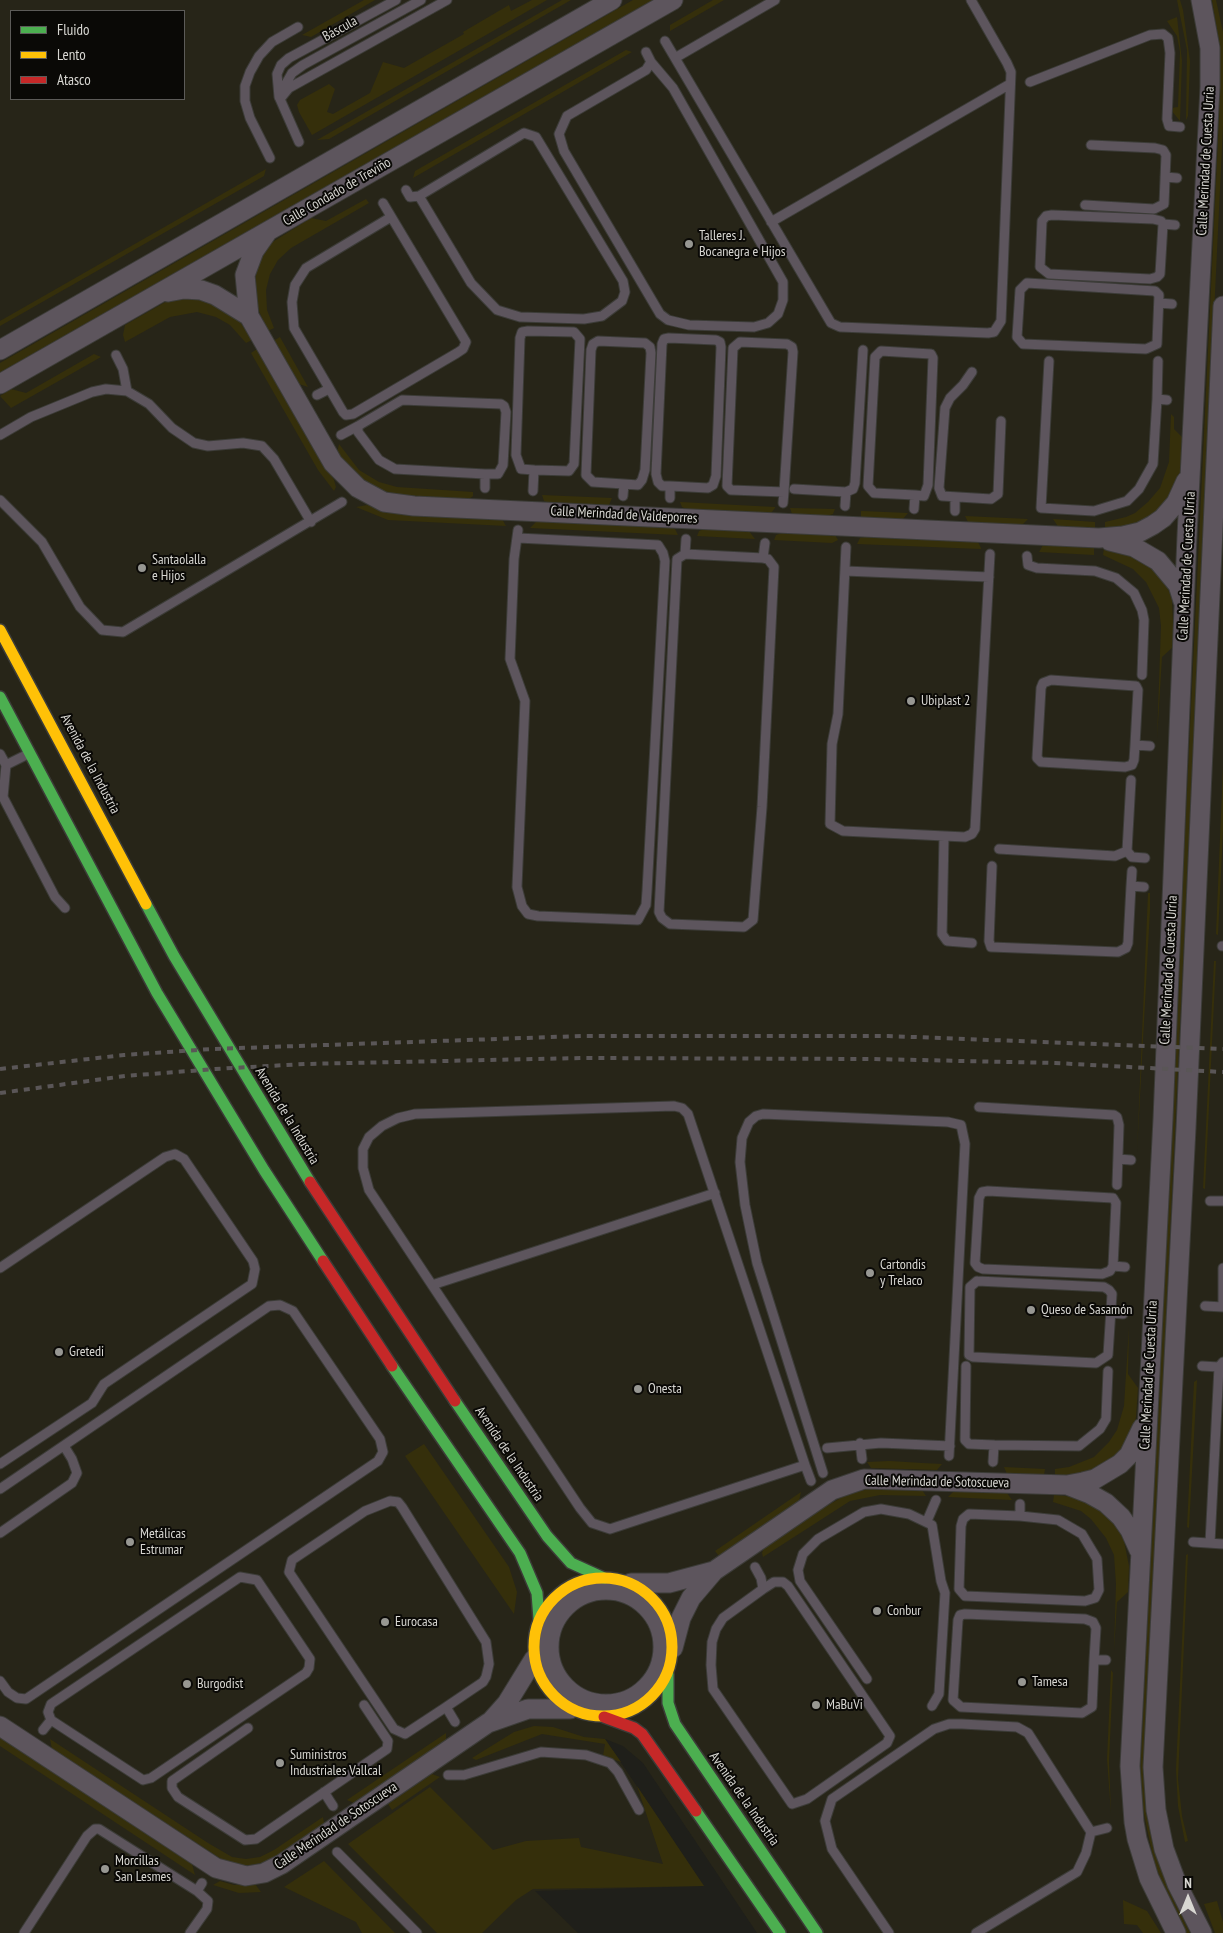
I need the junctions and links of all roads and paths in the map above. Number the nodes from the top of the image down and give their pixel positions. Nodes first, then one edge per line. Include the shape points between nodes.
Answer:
1 (396, 0) edge
2 (421, 0) edge
3 (447, 0) edge
4 (612, 0) edge
5 (673, 0) edge
6 (775, 0) edge
7 (971, 0) edge
8 (1201, 0) edge
9 (298, 27) dead end
10 (665, 41) dead end
11 (646, 52) dead end
12 (675, 58) junction
13 (651, 62) junction
14 (1030, 82) dead end
15 (1010, 84) junction
16 (279, 98) junction
17 (1180, 127) dead end
18 (299, 142) dead end
19 (1091, 145) dead end
20 (270, 158) dead end
21 (1165, 177) junction
22 (1177, 178) dead end
23 (406, 190) dead end
24 (419, 196) junction
25 (383, 203) dead end
26 (1085, 205) dead end
27 (391, 217) junction
28 (771, 222) junction
29 (1163, 224) junction
30 (1175, 224) dead end
31 (268, 231) junction
32 (155, 296) junction
33 (1159, 303) junction
34 (1172, 304) dead end
35 (1223, 306) edge
36 (249, 316) junction
37 (0, 350) edge
38 (863, 350) dead end
39 (116, 356) dead end
40 (1049, 361) dead end
41 (1158, 362) dead end
42 (972, 372) dead end
43 (0, 384) edge
44 (328, 389) junction
45 (127, 391) junction
46 (317, 395) dead end
47 (1001, 420) dead end
48 (358, 426) junction
49 (0, 435) edge
50 (341, 435) dead end
51 (1192, 463) junction
52 (534, 470) junction
53 (485, 474) junction
54 (624, 484) junction
55 (670, 486) junction
56 (485, 488) dead end
57 (794, 489) dead end
58 (533, 491) dead end
59 (784, 492) junction
60 (846, 492) junction
61 (915, 495) junction
62 (623, 496) dead end
63 (670, 498) dead end
64 (956, 498) junction
65 (0, 500) edge
66 (342, 502) dead end
67 (783, 503) dead end
68 (845, 506) dead end
69 (914, 509) dead end
70 (954, 511) dead end
71 (311, 522) junction
72 (518, 534) joint
73 (1099, 538) junction
74 (686, 539) dead end
75 (765, 543) dead end
76 (846, 547) dead end
77 (685, 554) junction
78 (990, 554) dead end
79 (1027, 556) dead end
80 (763, 558) junction
81 (845, 571) junction
82 (988, 578) junction
83 (1185, 607) junction
84 (0, 630) edge
85 (1142, 675) dead end
86 (0, 697) edge
87 (1135, 745) junction
88 (1150, 746) dead end
89 (30, 753) junction
90 (0, 754) edge
91 (6, 765) junction
92 (1131, 780) dead end
93 (944, 836) junction
94 (999, 849) dead end
95 (1127, 851) junction
96 (1145, 858) dead end
97 (992, 866) dead end
98 (1132, 870) dead end
99 (1131, 886) junction
100 (1144, 886) dead end
101 (65, 908) dead end
102 (972, 943) dead end
103 (979, 1107) dead end
104 (1118, 1159) junction
105 (1131, 1160) dead end
106 (1117, 1185) dead end
107 (715, 1193) junction
108 (1210, 1201) dead end
109 (1223, 1201) edge
110 (1113, 1266) junction
111 (1125, 1267) dead end
112 (0, 1268) edge
113 (1223, 1268) edge
114 (432, 1285) junction
115 (1223, 1305) edge
116 (1205, 1306) dead end
117 (1111, 1314) junction
118 (1123, 1314) dead end
119 (1221, 1365) edge
120 (966, 1366) dead end
121 (1202, 1366) dead end
122 (1108, 1372) dead end
123 (1146, 1414) junction
124 (860, 1443) junction
125 (994, 1445) junction
126 (64, 1446) junction
127 (827, 1448) dead end
128 (862, 1459) dead end
129 (993, 1462) dead end
130 (0, 1464) edge
131 (805, 1465) junction
132 (823, 1473) dead end
133 (811, 1481) dead end
134 (1067, 1485) junction
135 (0, 1488) edge
136 (936, 1500) dead end
137 (1020, 1504) dead end
138 (1020, 1516) junction
139 (927, 1521) junction
140 (0, 1533) edge
141 (1193, 1542) dead end
142 (1210, 1543) junction
143 (1223, 1544) edge
144 (1140, 1553) junction
145 (756, 1567) dead end
146 (714, 1571) junction
147 (604, 1578) junction
148 (631, 1584) junction
149 (763, 1589) junction
150 (644, 1604) joint
151 (540, 1619) junction
152 (673, 1648) junction
153 (534, 1659) junction
154 (1094, 1660) junction
155 (1106, 1660) dead end
156 (668, 1674) junction
157 (867, 1679) dead end
158 (0, 1681) edge
159 (364, 1706) dead end
160 (932, 1706) dead end
161 (446, 1707) junction
162 (570, 1709) junction
163 (604, 1717) junction
164 (51, 1720) junction
165 (455, 1722) dead end
166 (488, 1723) junction
167 (0, 1726) edge
168 (248, 1728) dead end
169 (43, 1730) dead end
170 (448, 1775) dead end
171 (324, 1792) junction
172 (333, 1806) dead end
173 (640, 1810) dead end
174 (1108, 1828) dead end
175 (1090, 1832) junction
176 (336, 1852) dead end
177 (202, 1883) dead end
178 (197, 1891) junction
179 (24, 1933) edge
180 (190, 1933) edge
181 (417, 1933) edge
182 (780, 1933) edge
183 (817, 1933) edge
184 (889, 1933) edge
185 (976, 1933) edge
186 (1176, 1933) edge
187 (1202, 1933) edge

1 - 16 lane via 289,58 277,74
2 - 16 lane, Báscula via 292,73
3 - 16 lane via 289,88
4 - 37 street, Calle Condado de Treviño
5 - 31 street, Calle Condado de Treviño
6 - 12 lane
7 - 15 lane via 1007,63
8 - 51 street, Calle Merindad de Cuesta Urria via 1210,48 1210,87
9 - 20 lane via 272,42 259,56 245,86 250,118
10 - 12 lane
11 - 13 lane
12 - 28 lane
13 - 13 lane via 646,70 567,116 559,134 564,151 660,314 668,320 689,325 754,327 768,323 778,314 783,300 782,282 673,88
14 - 17 lane via 1150,34 1163,34 1168,38 1170,53 1167,118 1169,126
15 - 28 lane
15 - 28 lane via 1001,321 994,332 840,327 830,323
16 - 18 lane
19 - 21 lane via 1160,148 1166,155
21 - 22 lane
21 - 26 lane via 1164,204 1161,207
23 - 24 lane via 410,197
24 - 24 lane via 524,134 536,137 623,282 625,292 622,301 602,316 584,319 520,317 498,310 471,283
25 - 27 lane
27 - 44 lane via 306,268 296,285 292,302 294,328
27 - 44 lane via 466,342 463,349 353,414 346,415
29 - 29 lane via 1160,274 1157,277 1049,274 1040,266 1042,221 1046,216 1153,219
29 - 30 lane
31 - 32 street, Calle Condado de Treviño
31 - 36 street, Calle Merindad de Valdeporres via 254,250 245,275
32 - 36 street, Calle Merindad de Valdeporres via 184,288 200,290 215,295
32 - 43 street, Calle Condado de Treviño
33 - 33 lane via 1158,344 1146,349 1023,344 1017,337 1020,290 1027,283 1150,289 1159,295
33 - 34 lane
35 - 187 street, Calle Merindad de Cuesta Urria via 1195,945 1153,1767 1156,1810 1164,1849
36 - 73 street, Calle Merindad de Valdeporres via 333,462 358,488 384,502
38 - 60 lane via 856,483
39 - 45 lane via 123,369
40 - 41 lane via 1041,512 1094,511 1111,507 1126,501 1147,478 1153,464 1162,399
42 - 64 lane via 950,398 943,418 940,493
44 - 46 lane
45 - 49 lane via 106,389 92,392 31,417
45 - 71 lane via 149,404 172,428 194,443 262,446 274,459
47 - 64 lane via 998,494 991,499
48 - 50 lane
48 - 53 lane via 358,432 379,460 396,469
48 - 53 lane via 402,400 500,404 506,412 503,465 498,474
51 - 73 street, Calle Merindad de Valdeporres via 1181,494 1163,518 1140,532
51 - 83 street, Calle Merindad de Cuesta Urria
52 - 52 lane via 569,471 574,464 580,339 574,332 528,330 522,332 520,338 516,455 521,469
52 - 58 lane
53 - 56 lane
54 - 54 lane via 638,485 645,470 650,347 645,343 598,340 591,350 586,475 593,482
54 - 62 lane
55 - 55 lane via 708,488 716,476 721,347 716,340 669,338 662,344 656,474 662,486
55 - 63 lane
57 - 60 lane
59 - 59 lane via 731,490 727,486 733,348 740,342 787,344 793,352
59 - 67 lane
60 - 68 lane
61 - 61 lane via 874,493 868,486 875,356 881,351 931,354 933,358 928,485 924,496
61 - 69 lane
64 - 70 lane
65 - 71 lane via 42,542 80,607 102,630 124,632
66 - 71 lane
72 - 72 lane via 510,659 525,701 517,886 522,906 528,914 538,916 638,920 646,905 648,891 663,553 658,545
73 - 83 street, Calle Merindad de Valdeporres via 1134,547 1158,562 1178,585
74 - 77 lane
75 - 80 lane
76 - 81 lane
77 - 80 lane
77 - 80 lane via 679,557 676,565 658,912 670,924 744,927 753,920 774,568 768,558
78 - 82 lane
79 - 85 lane via 1028,565 1037,568 1095,571 1116,578 1134,593 1144,620
81 - 82 lane
81 - 93 lane via 838,714 832,744 830,824 843,831
82 - 93 lane via 975,829 965,837
83 - 123 street, Calle Merindad de Cuesta Urria via 1163,1119
84 - 147 main road, Avenida de la Industria via 174,956 289,1150 547,1536 571,1563
86 - 89 main road
87 - 87 lane via 1136,686 1051,680 1043,683 1037,758 1041,762 1125,767 1132,765
87 - 88 lane
89 - 91 lane
89 - 151 main road via 157,993 264,1170 403,1383 520,1553 536,1593
90 - 91 lane
91 - 101 lane via 3,797 55,897
92 - 95 lane
93 - 102 lane via 942,934 946,941
94 - 95 lane via 1115,856
95 - 96 lane via 1132,857
97 - 99 lane via 989,941 992,947 1118,952 1128,943
98 - 99 lane
99 - 100 lane
103 - 104 lane via 1110,1113 1119,1121
104 - 105 lane
104 - 106 lane
107 - 114 lane
107 - 114 lane via 688,1114 674,1106 415,1114 398,1118 369,1137 363,1150 363,1168 369,1190
107 - 131 lane
108 - 109 lane
110 - 110 lane via 1102,1274 978,1267 975,1262 982,1192 1113,1198 1116,1203
110 - 111 lane
112 - 130 lane via 164,1157 175,1154 184,1159 253,1261 255,1269 252,1284 104,1384 92,1403
113 - 115 lane
114 - 131 lane via 592,1523 610,1529
115 - 116 lane
117 - 117 lane via 1112,1294 1104,1288 973,1283 970,1288 968,1355 1096,1363 1104,1359 1110,1350
117 - 118 lane
119 - 121 lane
119 - 142 lane
120 - 125 lane via 965,1440 969,1444
122 - 125 lane via 1106,1420 1079,1446
123 - 134 street, Calle Merindad de Sotoscueva via 1138,1440 1120,1464 1095,1479
123 - 144 street, Calle Merindad de Cuesta Urria
124 - 127 lane
124 - 128 lane
124 - 132 lane via 950,1451 965,1144 961,1125 756,1116 749,1122 742,1138 740,1162 745,1205 757,1263
125 - 129 lane
126 - 135 lane
126 - 140 lane via 77,1473 72,1483
126 - 158 lane via 269,1306 280,1304 293,1311 380,1439 383,1452 378,1461 26,1699 8,1692
131 - 133 lane
134 - 144 street, Calle Merindad de Sotoscueva via 1106,1503 1121,1516
134 - 146 street, Calle Merindad de Sotoscueva via 864,1478 832,1490
136 - 139 lane
137 - 138 lane
138 - 138 lane via 969,1514 963,1519 959,1590 965,1596 1085,1601 1095,1598 1099,1590 1097,1559 1082,1534 1058,1520
139 - 157 lane via 909,1514 881,1510 864,1512 818,1539 803,1554 798,1570 800,1581
139 - 160 lane via 935,1535 938,1568 945,1593 941,1680 939,1694
141 - 142 lane
142 - 143 lane
144 - 186 street, Calle Merindad de Cuesta Urria via 1130,1766 1132,1807 1137,1839 1149,1878
145 - 149 lane
146 - 148 street, Calle Merindad de Sotoscueva via 669,1583
146 - 152 street, Calle Merindad de Sotoscueva via 691,1598 681,1618
147 - 148 main road
147 - 151 main road via 566,1588 546,1607
148 - 152 main road via 653,1599 662,1610 670,1628
149 - 149 lane via 723,1618 716,1629 712,1642 713,1689 792,1804 800,1803 887,1743 890,1736 788,1586 774,1582
150 - 150 street via 659,1626 663,1644 661,1661 649,1685 627,1700 609,1704 587,1701 564,1687 551,1664 548,1650 553,1624 569,1603 587,1593 607,1590 620,1592
151 - 153 main road via 535,1632
152 - 156 main road
153 - 162 main road via 547,1688
153 - 166 street, Calle Merindad de Sotoscueva via 507,1703
154 - 154 lane via 1092,1706 1082,1713 961,1707 953,1700 958,1620 965,1614 1085,1619 1093,1622 1096,1628
154 - 155 lane
156 - 163 main road via 653,1696 642,1705 618,1716
156 - 183 main road, Avenida de la Industria via 668,1703 675,1724
159 - 171 lane via 389,1746
161 - 161 lane via 405,1734 394,1729 289,1572 292,1560 365,1510 390,1501 398,1502 402,1507 486,1642 490,1664 483,1682
161 - 165 lane
162 - 163 main road
162 - 166 street, Calle Merindad de Sotoscueva via 528,1709
163 - 182 main road via 642,1734
164 - 164 lane via 143,1780 151,1778 306,1673 310,1659 257,1580 240,1577 51,1704 48,1712
164 - 169 lane
166 - 167 street, Calle Merindad de Sotoscueva via 282,1864 264,1873 246,1876 213,1866
168 - 171 lane via 175,1777 172,1788 178,1797 245,1840 256,1838
170 - 173 lane via 464,1775 541,1752 586,1755 610,1763
171 - 172 lane
174 - 175 lane
175 - 184 lane via 1028,1733 1017,1727 962,1724 934,1729 832,1799 827,1811 827,1834 832,1849
175 - 185 lane via 1078,1872
176 - 181 lane
177 - 178 lane
178 - 179 lane via 99,1828 86,1836
178 - 180 lane via 208,1901 207,1909

